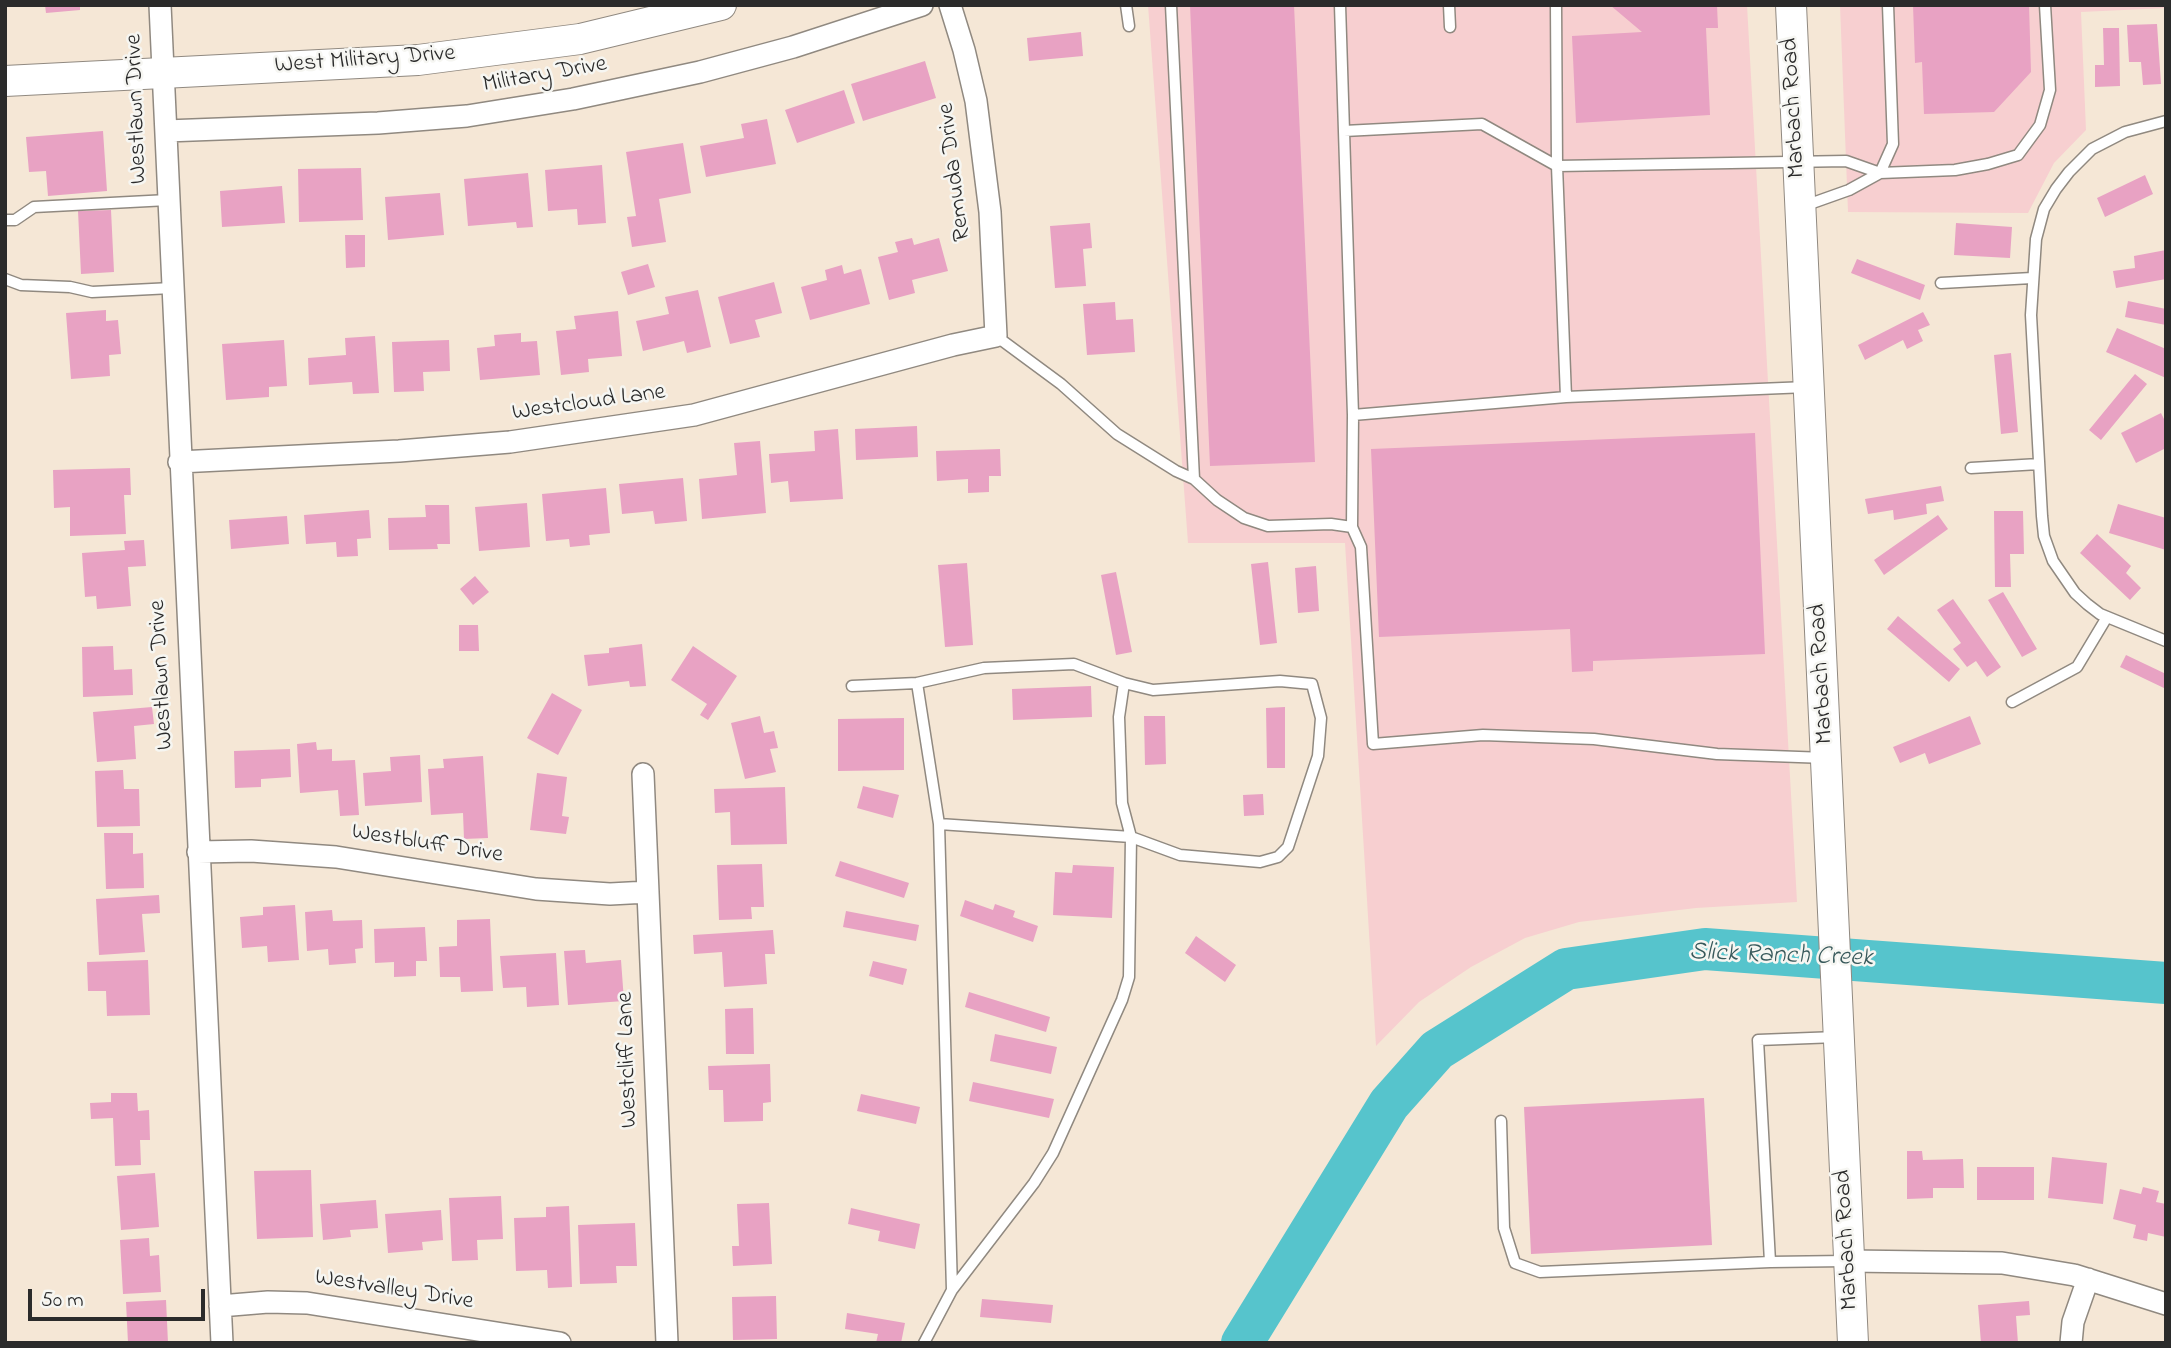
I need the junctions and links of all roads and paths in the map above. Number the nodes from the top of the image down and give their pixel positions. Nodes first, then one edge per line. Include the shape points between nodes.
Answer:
1 (160, 5) edge
2 (721, 5) edge
3 (922, 5) edge
4 (950, 5) edge
5 (1126, 5) edge
6 (1171, 5) edge
7 (1340, 5) edge
8 (1449, 5) edge
9 (1556, 5) edge
10 (1791, 5) edge
11 (1888, 5) edge
12 (2045, 5) edge
13 (1129, 26) dead end
14 (1450, 27) dead end
15 (164, 74) junction
16 (5, 82) edge
17 (2166, 121) edge
18 (166, 131) junction
19 (1344, 131) junction
20 (1797, 160) junction
21 (1556, 166) junction
22 (1880, 173) junction
23 (168, 200) junction
24 (1800, 208) junction
25 (5, 220) edge
26 (2032, 278) junction
27 (5, 279) edge
28 (1941, 283) dead end
29 (172, 288) junction
30 (996, 336) junction
31 (1809, 387) junction
32 (1566, 397) junction
33 (1353, 415) junction
34 (179, 462) junction
35 (2039, 464) junction
36 (1971, 468) dead end
37 (1194, 479) junction
38 (1352, 527) junction
39 (2107, 617) junction
40 (2166, 641) edge
41 (917, 683) junction
42 (1124, 683) junction
43 (852, 686) dead end
44 (2012, 702) dead end
45 (1827, 758) junction
46 (643, 774) dead end
47 (939, 824) junction
48 (1131, 837) junction
49 (198, 852) junction
50 (648, 892) junction
51 (1839, 1037) junction
52 (1501, 1121) dead end
53 (1849, 1261) junction
54 (1770, 1262) junction
55 (2088, 1279) junction
56 (952, 1290) junction
57 (2166, 1304) edge
58 (220, 1306) junction
59 (222, 1343) edge
60 (560, 1343) edge
61 (667, 1343) edge
62 (924, 1343) edge
63 (1853, 1343) edge
64 (2071, 1343) edge

1 - 15 street, Westlawn Drive
2 - 15 street, West Military Drive via 579,39 418,60
3 - 18 street, Military Drive via 793,47 573,99 467,116
4 - 30 street, Remuda Drive via 976,101 990,212
5 - 13 lane
6 - 37 lane
7 - 19 lane
8 - 14 lane
9 - 21 lane
10 - 20 street, Marbach Road
11 - 22 lane via 1893,144
12 - 22 lane via 2050,90 2040,125 2018,155 1955,170
15 - 16 street, West Military Drive
15 - 18 street, Westlawn Drive
17 - 26 lane via 2125,132 2092,149 2069,172 2044,209
18 - 23 street, Westlawn Drive
19 - 21 lane via 1482,124
19 - 33 lane
20 - 21 lane
20 - 22 lane via 1846,161
20 - 24 street, Marbach Road
21 - 32 lane
22 - 24 lane
23 - 25 lane via 34,207 15,220
23 - 29 street, Westlawn Drive
24 - 31 street, Marbach Road
26 - 28 lane
26 - 35 lane
27 - 29 lane via 21,285 92,292
29 - 34 street, Westlawn Drive
30 - 34 street, Westcloud Lane via 694,415 510,442
30 - 37 lane via 1061,384 1117,434
31 - 32 lane
31 - 45 street, Marbach Road
32 - 33 lane
33 - 38 lane
34 - 49 street, Westlawn Drive
35 - 36 lane
35 - 39 lane via 2044,536 2053,561 2081,599
37 - 38 lane via 1244,518 1268,526
38 - 45 lane via 1362,547 1373,744 1483,734 1594,739 1717,754
39 - 40 lane
39 - 44 lane via 2077,667
41 - 42 lane via 984,668 1074,664
41 - 43 lane
41 - 47 lane
42 - 48 lane via 1119,717 1122,803
42 - 48 lane via 1153,690 1296,681 1312,684 1321,718 1318,756 1288,847 1278,856 1259,862 1180,855
45 - 51 street, Marbach Road
46 - 50 street, Westcliff Lane
47 - 48 lane
47 - 56 lane
48 - 56 lane via 1129,977 1122,1000 1054,1153
49 - 50 street, Westbluff Drive via 336,857 536,889
49 - 58 street, Westlawn Drive
50 - 61 street, Westcliff Lane
51 - 53 street, Marbach Road
51 - 54 lane via 1758,1040
52 - 54 lane via 1504,1228 1516,1263 1540,1272
53 - 54 lane
53 - 55 street via 2002,1262
53 - 63 street, Marbach Road
55 - 57 street
55 - 64 street
56 - 62 lane
58 - 59 street, Westlawn Drive
58 - 60 street, Westvalley Drive via 307,1303

